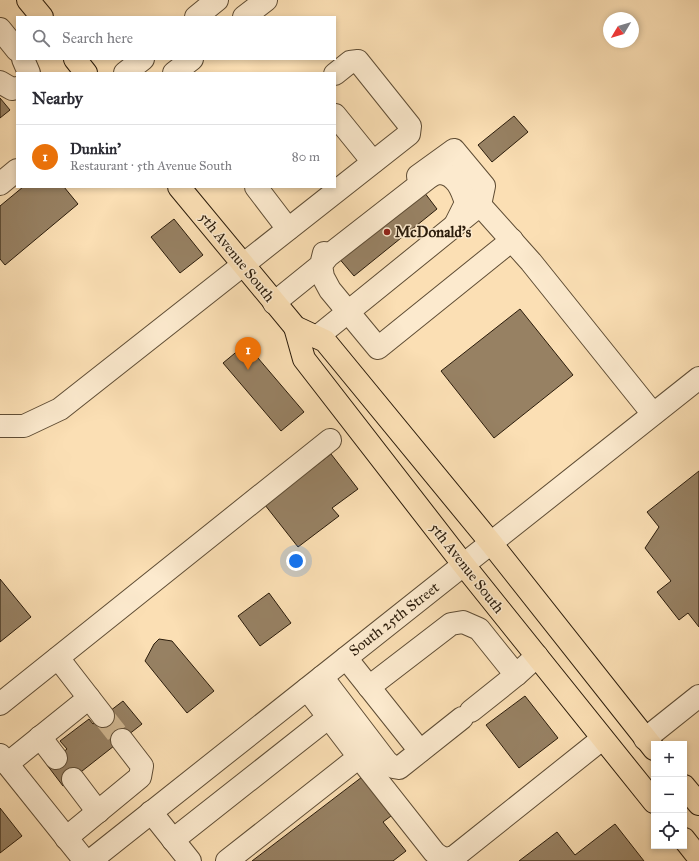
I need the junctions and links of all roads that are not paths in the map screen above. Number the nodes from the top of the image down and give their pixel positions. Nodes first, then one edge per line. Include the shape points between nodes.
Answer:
1 (28, 0) edge
2 (217, 0) edge
3 (266, 0) edge
4 (41, 16) edge
5 (197, 16) edge
6 (245, 16) edge
7 (0, 29) edge
8 (16, 49) edge
9 (23, 60) edge
10 (76, 60) edge
11 (142, 60) edge
12 (191, 60) edge
13 (29, 72) edge
14 (85, 72) edge
15 (126, 72) edge
16 (175, 72) edge
17 (336, 73) edge
18 (0, 82) edge
19 (16, 88) edge
20 (336, 116) edge
21 (373, 162) junction
22 (16, 171) edge
23 (438, 173) junction
24 (0, 184) edge
25 (180, 188) edge
26 (257, 188) edge
27 (480, 205) junction
28 (455, 225) junction
29 (288, 229) junction
30 (512, 240) junction
31 (243, 264) junction
32 (321, 265) junction
33 (274, 303) junction
34 (348, 311) junction
35 (295, 326) junction
36 (317, 337) junction
37 (699, 378) edge
38 (653, 414) junction
39 (0, 426) edge
40 (330, 440) dead end
41 (491, 543) junction
42 (464, 564) junction
43 (537, 656) junction
44 (58, 658) junction
45 (346, 658) junction
46 (516, 675) junction
47 (315, 683) junction
48 (369, 687) junction
49 (699, 696) edge
50 (89, 698) junction
51 (0, 704) edge
52 (103, 716) tunnel mouth
53 (329, 717) junction
54 (40, 737) junction
55 (602, 739) junction
56 (122, 740) tunnel mouth
57 (650, 744) edge
58 (420, 751) junction
59 (359, 757) junction
60 (56, 758) dead end
61 (3, 760) edge
62 (73, 779) dead end
63 (687, 790) edge
64 (120, 794) junction
65 (651, 798) edge
66 (699, 804) edge
67 (98, 812) junction
68 (146, 816) junction
69 (66, 838) junction
70 (173, 840) junction
71 (687, 844) edge
72 (699, 858) edge
73 (85, 861) edge
74 (90, 861) edge
75 (190, 861) edge
76 (227, 861) edge

1 - 4 main road
2 - 5 street
3 - 6 street
7 - 8 street
9 - 13 street
10 - 14 main road
11 - 15 street
12 - 16 street
17 - 21 street via 350,62 358,61 410,126 409,134
18 - 19 street via 12,89
20 - 21 street
21 - 29 street
22 - 24 street
23 - 27 street via 453,167 468,174 478,188
23 - 28 street via 449,175 461,188 466,203
23 - 32 street via 353,236
25 - 31 main road, 5th Avenue South
26 - 29 street
27 - 28 street
27 - 30 street
27 - 32 street via 484,186 454,150 325,249
28 - 34 street
29 - 31 street
30 - 34 street via 378,348
30 - 38 street
31 - 33 main road, 5th Avenue South
31 - 39 street via 60,409 24,426
32 - 33 street
32 - 34 street via 323,277 330,290
33 - 35 main road, 5th Avenue South
34 - 36 street
35 - 36 main road, 5th Avenue South
35 - 42 main road, 5th Avenue South via 304,359
36 - 41 main road, 5th Avenue South via 325,341
37 - 38 street, South 25th Street
38 - 41 street, South 25th Street
40 - 44 street
41 - 42 street, South 25th Street
41 - 57 main road, 5th Avenue South
42 - 43 main road, 5th Avenue South
42 - 45 street, South 25th Street
43 - 46 street
43 - 55 main road, 5th Avenue South
44 - 50 street
44 - 51 street
45 - 47 street, South 25th Street
45 - 48 street
46 - 48 street via 479,629 464,622 451,624
46 - 58 street
47 - 53 street
47 - 58 street via 393,767 399,768
47 - 68 street, South 25th Street
48 - 58 street
49 - 57 street
50 - 52 street
50 - 54 street
53 - 59 street
53 - 70 street
54 - 60 street
54 - 61 street
55 - 59 street via 454,857 447,859 434,852
55 - 65 main road, 5th Avenue South
56 - 64 street via 142,766 140,777
59 - 76 street
61 - 69 street
62 - 67 street
63 - 66 main road
64 - 67 street
64 - 68 street
67 - 69 street
68 - 70 street
68 - 74 street, South 25th Street
69 - 73 street
70 - 75 street
71 - 72 main road

